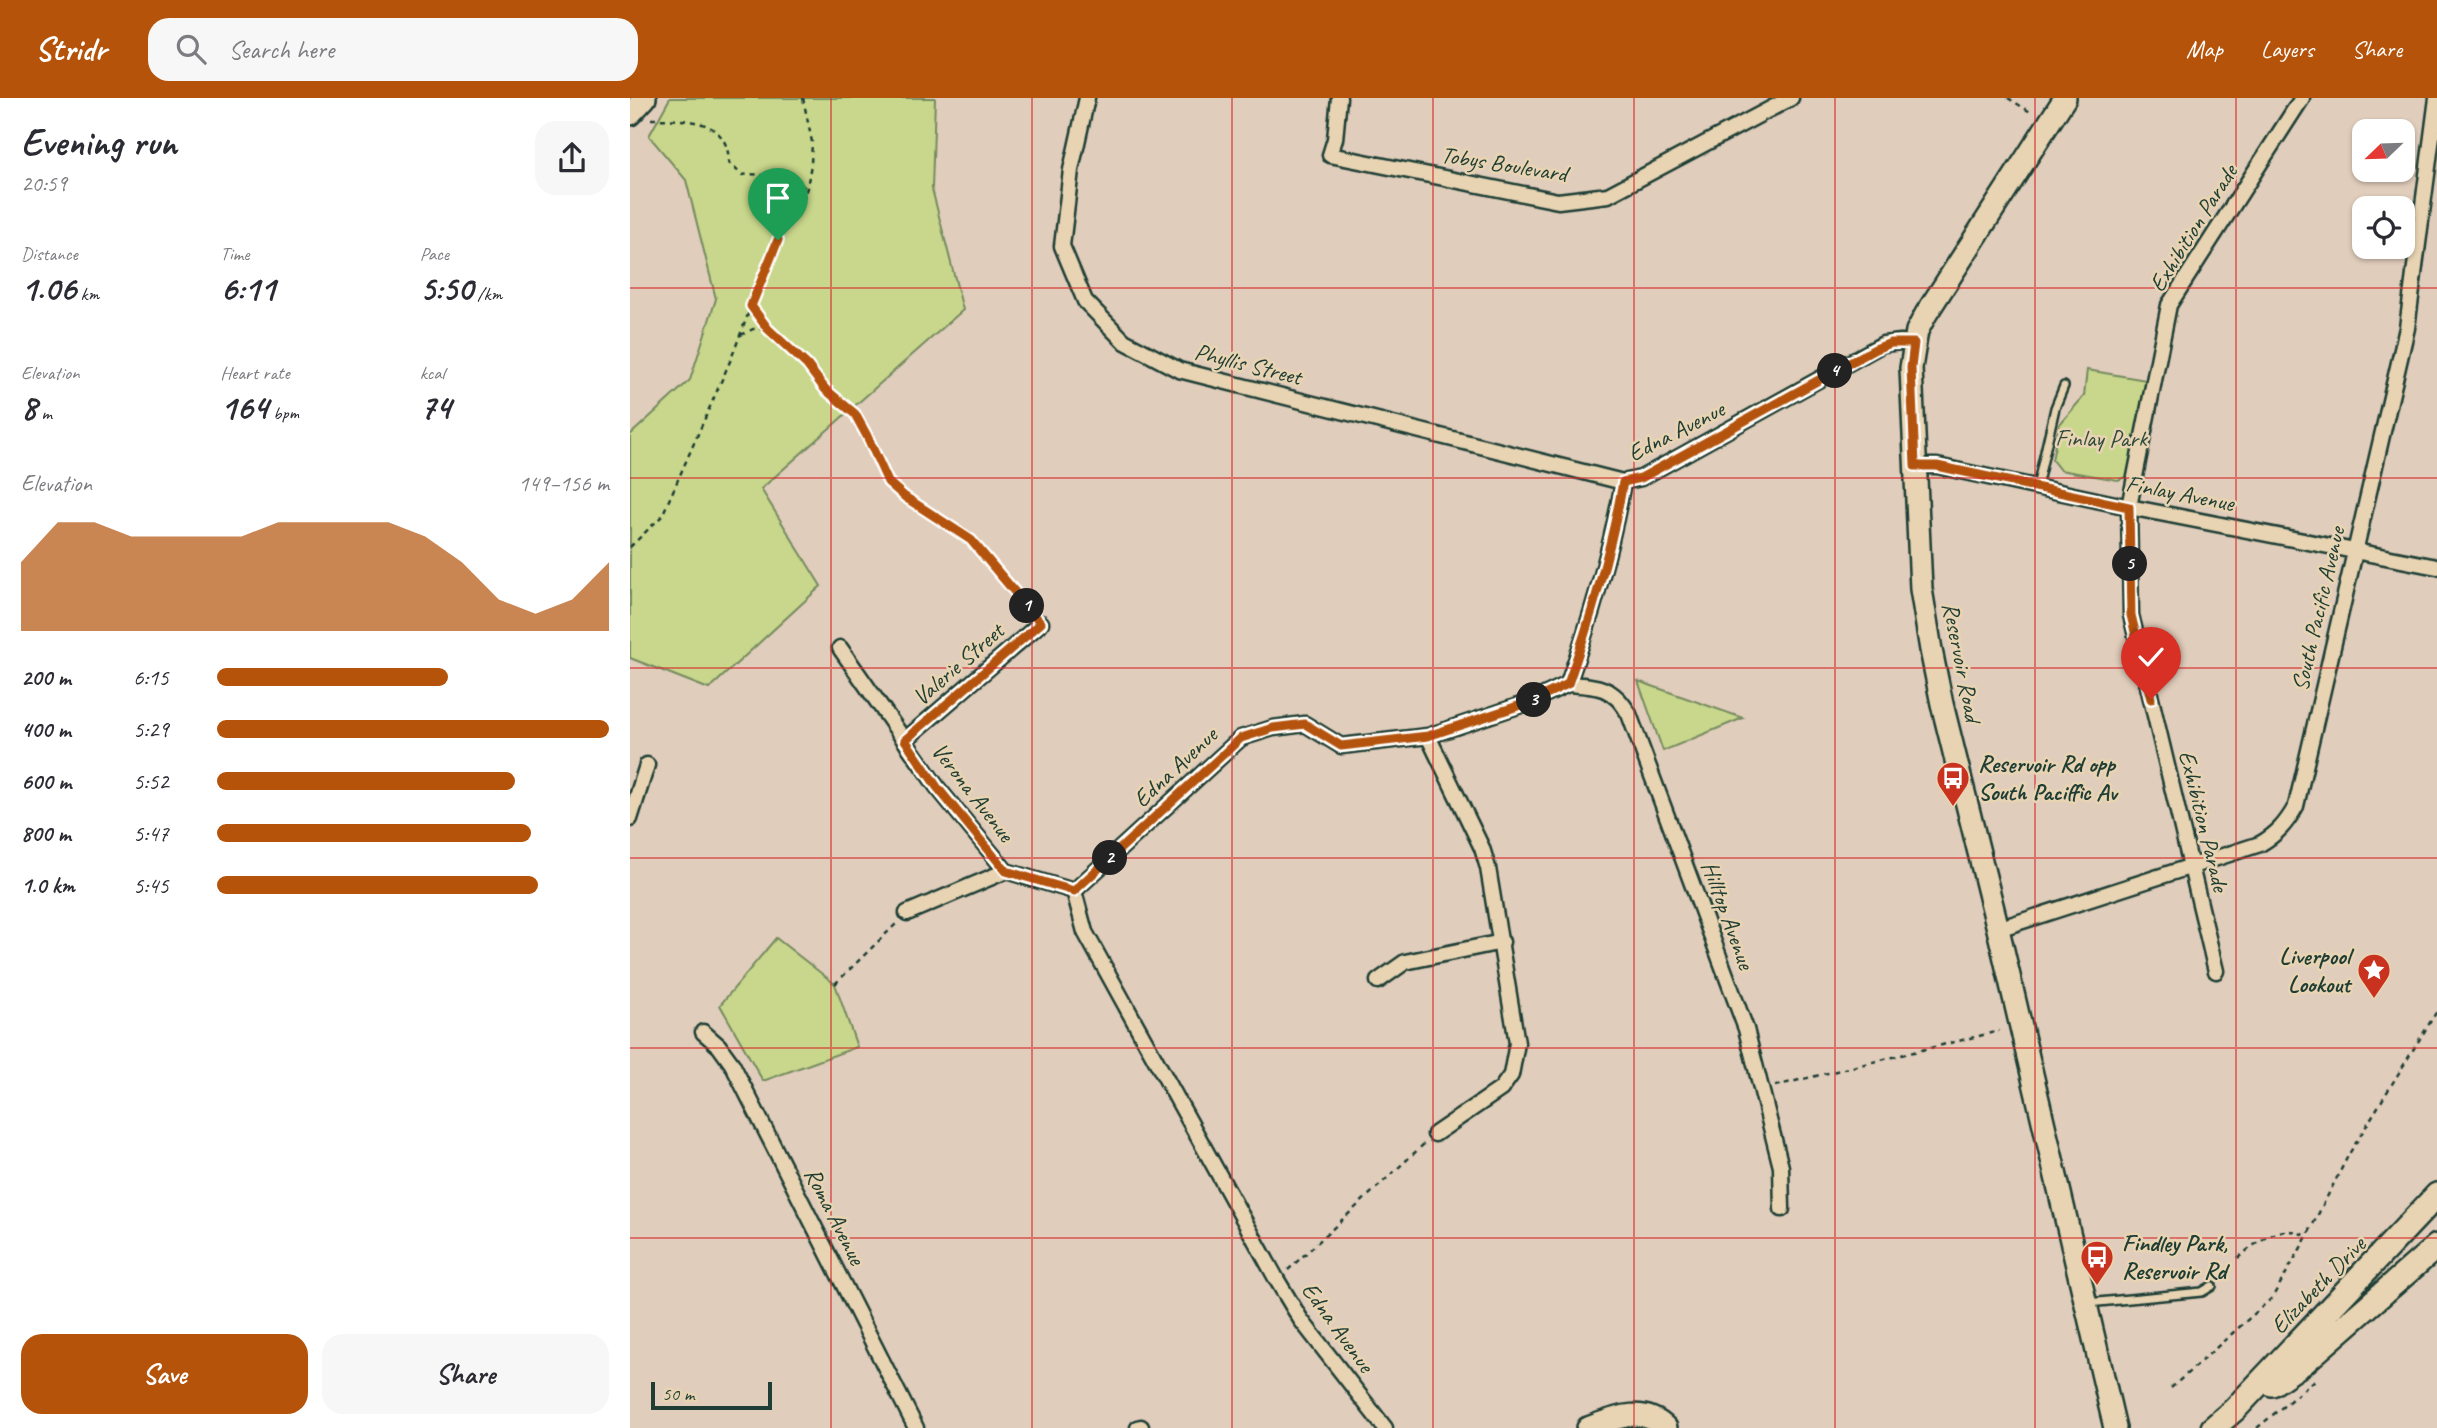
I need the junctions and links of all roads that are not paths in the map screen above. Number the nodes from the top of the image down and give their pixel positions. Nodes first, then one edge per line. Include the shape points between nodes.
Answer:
1 (1087, 98) edge
2 (1339, 98) edge
3 (1791, 98) edge
4 (2065, 98) edge
5 (2302, 98) edge
6 (2437, 98) edge
7 (1914, 343) junction
8 (2064, 386) dead end
9 (1915, 466) junction
10 (1623, 482) junction
11 (2037, 487) junction
12 (2129, 507) junction
13 (2354, 550) junction
14 (2437, 567) edge
15 (1041, 623) road end
16 (840, 648) dead end
17 (1568, 684) junction
18 (1428, 736) junction
19 (905, 740) junction
20 (647, 765) dead end
21 (630, 819) edge
22 (2192, 867) junction
23 (1006, 871) junction
24 (1074, 891) junction
25 (907, 914) road end
26 (1998, 929) junction
27 (1502, 942) junction
28 (2216, 971) dead end
29 (1378, 981) dead end
30 (703, 1032) dead end
31 (1435, 1134) road end
32 (2437, 1195) edge
33 (1782, 1209) dead end
34 (2437, 1246) edge
35 (2212, 1286) dead end
36 (2085, 1303) junction
37 (2235, 1409) junction
38 (916, 1428) edge
39 (1385, 1428) edge
40 (1588, 1428) edge
41 (1665, 1428) edge
42 (2115, 1428) edge
43 (2213, 1428) edge

1 - 10 street, Phyllis Street via 1071,170 1062,246 1085,301 1124,341 1180,370
2 - 3 street, Tobys Boulevard via 1330,155 1559,201 1608,195
4 - 7 street, Reservoir Road via 1926,314
5 - 12 street, Exhibition Parade via 2169,304
6 - 13 street, South Pacific Avenue via 2407,328
7 - 9 street, Reservoir Road
7 - 10 street, Edna Avenue via 1883,344 1641,478
8 - 11 lane
9 - 11 street, Finlay Avenue via 1937,466
9 - 26 street, Reservoir Road via 1921,589 1931,650
10 - 17 street, Edna Avenue via 1611,542
11 - 12 street, Finlay Avenue
12 - 13 street, Finlay Avenue
12 - 22 street, Exhibition Parade via 2131,615
13 - 14 street, Finlay Avenue
13 - 22 street, South Pacific Avenue via 2296,806 2275,835 2260,844
15 - 19 street, Valerie Street
16 - 19 street, Verona Avenue
17 - 18 street, Edna Avenue via 1527,703
17 - 33 street, Hilltop Avenue via 1614,693 1629,714 1746,1029 1780,1167
18 - 24 street, Edna Avenue via 1341,746 1305,724 1241,738
18 - 27 street via 1482,849
19 - 23 street, Verona Avenue
20 - 21 street
22 - 26 street, South Pacific Avenue
22 - 28 street, Exhibition Parade
23 - 24 street, Verona Avenue
23 - 25 street
24 - 39 street, Edna Avenue via 1086,932 1301,1320
26 - 36 street, Reservoir Road
27 - 29 street via 1405,962
27 - 31 street via 1517,1044 1511,1075 1501,1089
30 - 38 street, Roma Avenue via 732,1064
32 - 37 main road, Elizabeth Drive
34 - 37 main road, Elizabeth Drive via 2303,1363
35 - 36 lane via 2202,1292
36 - 42 street, Reservoir Road
37 - 43 main road, Elizabeth Drive
40 - 41 street via 1634,1414 1647,1416

